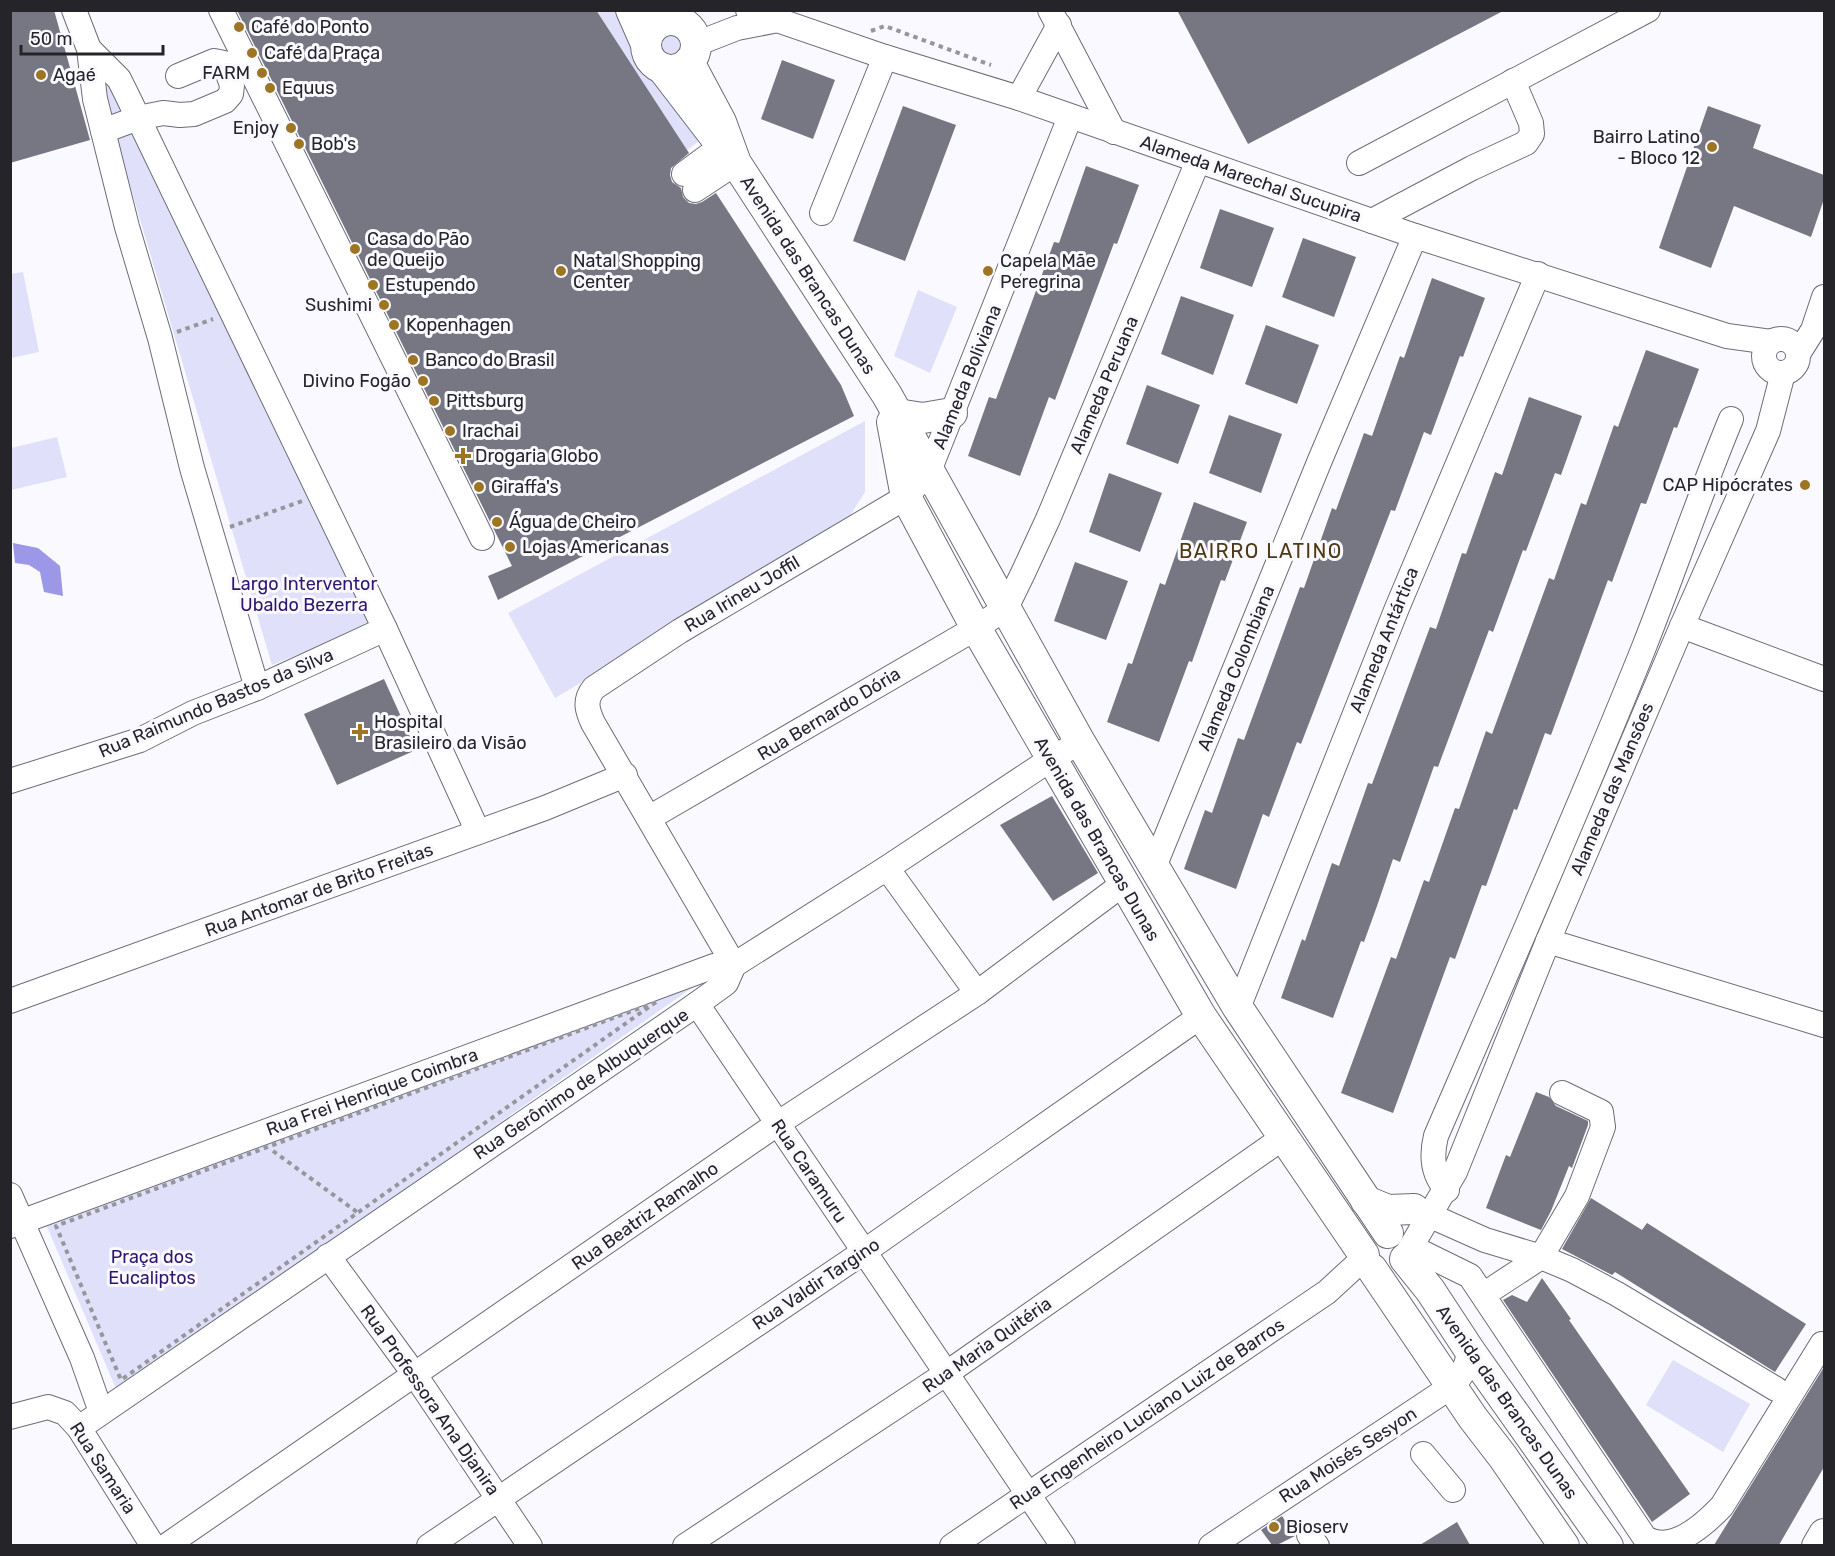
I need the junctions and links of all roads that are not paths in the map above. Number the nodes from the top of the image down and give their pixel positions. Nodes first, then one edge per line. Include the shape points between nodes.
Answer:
1 (74, 10) edge
2 (221, 10) edge
3 (631, 10) edge
4 (748, 10) edge
5 (1648, 10) edge
6 (1054, 18) edge
7 (776, 21) junction
8 (668, 35) edge
9 (89, 49) junction
10 (885, 57) junction
11 (178, 76) dead end
12 (1514, 81) junction
13 (1019, 98) junction
14 (1070, 117) junction
15 (140, 123) junction
16 (1114, 132) junction
17 (104, 136) junction
18 (729, 154) junction
19 (1198, 160) junction
20 (1359, 163) dead end
21 (689, 182) dead end
22 (822, 213) dead end
23 (1372, 221) junction
24 (1415, 236) junction
25 (1538, 274) junction
26 (1797, 341) edge
27 (892, 405) junction
28 (952, 414) junction
29 (1731, 419) dead end
30 (929, 471) junction
31 (906, 497) junction
32 (482, 538) dead end
33 (1006, 608) junction
34 (1682, 626) junction
35 (976, 628) junction
36 (385, 629) junction
37 (1824, 679) edge
38 (257, 688) junction
39 (1080, 742) junction
40 (1051, 759) junction
41 (625, 775) junction
42 (10, 781) edge
43 (649, 818) junction
44 (478, 832) junction
45 (1154, 867) junction
46 (887, 868) junction
47 (1123, 884) junction
48 (1548, 941) junction
49 (734, 965) junction
50 (977, 993) junction
51 (10, 1001) edge
52 (697, 1004) junction
53 (1238, 1008) junction
54 (1201, 1016) junction
55 (1824, 1025) edge
56 (1562, 1094) dead end
57 (777, 1124) junction
58 (1284, 1137) junction
59 (1448, 1182) junction
60 (10, 1195) edge
61 (1366, 1201) junction
62 (1422, 1213) junction
63 (16, 1224) edge
64 (1467, 1232) junction
65 (1400, 1246) junction
66 (865, 1251) junction
67 (328, 1256) junction
68 (1540, 1257) junction
69 (1368, 1262) junction
70 (1451, 1267) junction
71 (1483, 1295) junction
72 (1822, 1344) dead end
73 (1470, 1351) junction
74 (947, 1373) junction
75 (415, 1375) junction
76 (1452, 1386) junction
77 (1776, 1389) dead end
78 (101, 1412) junction
79 (10, 1417) edge
80 (79, 1428) junction
81 (1423, 1454) dead end
82 (1559, 1478) junction
83 (1453, 1490) dead end
84 (1028, 1494) junction
85 (499, 1497) junction
86 (1530, 1497) junction
87 (1824, 1534) edge
88 (153, 1545) edge
89 (166, 1545) edge
90 (429, 1545) edge
91 (530, 1545) edge
92 (685, 1545) edge
93 (952, 1545) edge
94 (1063, 1545) edge
95 (1211, 1545) edge
96 (1564, 1545) edge
97 (1608, 1545) edge
98 (1817, 1545) edge

1 - 9 street
2 - 32 street
3 - 8 main road, Avenida das Brancas Dunas
4 - 7 street, Alameda Marechal Sucupira
5 - 12 street
6 - 13 street
6 - 16 street
7 - 8 street, Alameda Marechal Sucupira
7 - 10 street, Alameda Marechal Sucupira
8 - 18 main road, Avenida das Brancas Dunas
9 - 15 street via 119,79
9 - 17 street
10 - 13 street, Alameda Marechal Sucupira
10 - 22 street
11 - 15 street via 219,61 224,63 231,94 225,101 194,114 180,115 168,123
12 - 20 street
12 - 23 street via 1531,123 1532,134 1526,142
13 - 14 street, Alameda Marechal Sucupira
14 - 16 street, Alameda Marechal Sucupira
14 - 28 street, Alameda Boliviana
15 - 17 street
15 - 36 street
16 - 19 street, Alameda Marechal Sucupira
17 - 38 street via 192,468
18 - 21 street
18 - 27 main road, Avenida das Brancas Dunas
19 - 23 street, Alameda Marechal Sucupira
19 - 33 street, Alameda Peruana via 1048,519
23 - 24 street, Alameda Marechal Sucupira
24 - 25 street, Alameda Marechal Sucupira
24 - 45 street, Alameda Colombiana
25 - 26 street, Alameda Marechal Sucupira via 1727,336
25 - 53 street, Alameda Antártica via 1397,608
26 - 34 street, Alameda das Mansões via 1768,431
27 - 28 main road via 923,418
27 - 30 main road, Avenida das Brancas Dunas
27 - 31 main road, Avenida das Brancas Dunas
28 - 30 street, Alameda Boliviana
29 - 59 street via 1644,647 1436,1136 1432,1159
30 - 31 street, Alameda Boliviana
30 - 33 main road, Avenida das Brancas Dunas
31 - 35 main road, Avenida das Brancas Dunas
31 - 41 street, Rua Irineu Joffil via 680,631 594,688 588,695 588,712
33 - 35 street, Rua Bernardo Dória
33 - 39 main road, Avenida das Brancas Dunas
34 - 37 street
34 - 48 street, Alameda das Mansões
35 - 40 main road, Avenida das Brancas Dunas
35 - 43 street, Rua Bernardo Dória
36 - 38 street, Rua Raimundo Bastos da Silva
36 - 44 street
38 - 42 street, Rua Raimundo Bastos da Silva via 193,713 140,740
39 - 40 street, Rua Gerônimo de Albuquerque
39 - 45 main road, Avenida das Brancas Dunas
40 - 46 street, Rua Gerônimo de Albuquerque
40 - 47 main road, Avenida das Brancas Dunas
41 - 43 street
41 - 44 street, Rua Antomar de Brito Freitas
43 - 49 street
44 - 51 street, Rua Antomar de Brito Freitas
45 - 53 main road, Avenida das Brancas Dunas
46 - 49 street, Rua Gerônimo de Albuquerque
46 - 50 street
47 - 50 street, Rua Beatriz Ramalho
47 - 54 main road, Avenida das Brancas Dunas
48 - 55 street
48 - 59 street, Alameda das Mansões
49 - 52 street, Rua Gerônimo de Albuquerque via 726,983
49 - 63 street, Rua Frei Henrique Coimbra via 714,966
50 - 57 street, Rua Beatriz Ramalho
52 - 57 street, Rua Caramuru
52 - 67 street, Rua Gerônimo de Albuquerque
53 - 61 main road, Avenida das Brancas Dunas
54 - 58 main road, Avenida das Brancas Dunas
54 - 66 street, Rua Valdir Targino
56 - 68 street via 1601,1112 1603,1126 1577,1196
57 - 66 street, Rua Caramuru
57 - 75 street, Rua Beatriz Ramalho
58 - 69 main road, Avenida das Brancas Dunas
58 - 74 street, Rua Maria Quitéria
59 - 62 street, Alameda das Mansões
60 - 63 street
61 - 62 main road via 1388,1210
61 - 65 main road, Avenida das Brancas Dunas
62 - 64 street
62 - 65 street, Alameda das Mansões
63 - 78 street via 82,1358
64 - 68 street
64 - 70 street
65 - 69 main road via 1376,1235 1365,1249
65 - 70 street
65 - 73 main road, Avenida das Brancas Dunas
66 - 74 street, Rua Caramuru
66 - 85 street, Rua Valdir Targino
67 - 75 street, Rua Professora Ana Djanira
67 - 78 street, Rua Gerônimo de Albuquerque
68 - 71 street
68 - 77 street via 1617,1294
69 - 76 main road, Avenida das Brancas Dunas
69 - 84 street, Rua Engenheiro Luciano Luiz de Barros via 1346,1272 1340,1281
70 - 71 street via 1470,1276
71 - 72 street via 1645,1538 1654,1543 1674,1541 1703,1525 1722,1506
73 - 76 street, Rua Moisés Sesyon via 1465,1369
73 - 82 main road, Avenida das Brancas Dunas
74 - 84 street, Rua Caramuru
74 - 92 street, Rua Maria Quitéria
75 - 85 street, Rua Professora Ana Djanira
75 - 89 street, Rua Beatriz Ramalho
76 - 86 main road, Avenida das Brancas Dunas
76 - 95 street, Rua Moisés Sesyon
78 - 80 street, Rua Gerônimo de Albuquerque
79 - 80 street, Rua Samaria via 51,1407 62,1411
80 - 88 street, Rua Samaria
81 - 83 street
82 - 86 main road
82 - 97 main road, Avenida das Brancas Dunas
84 - 93 street, Rua Engenheiro Luciano Luiz de Barros
84 - 94 street, Rua Caramuru
85 - 90 street, Rua Valdir Targino
85 - 91 street, Rua Professora Ana Djanira
86 - 96 main road, Avenida das Brancas Dunas
87 - 98 main road

